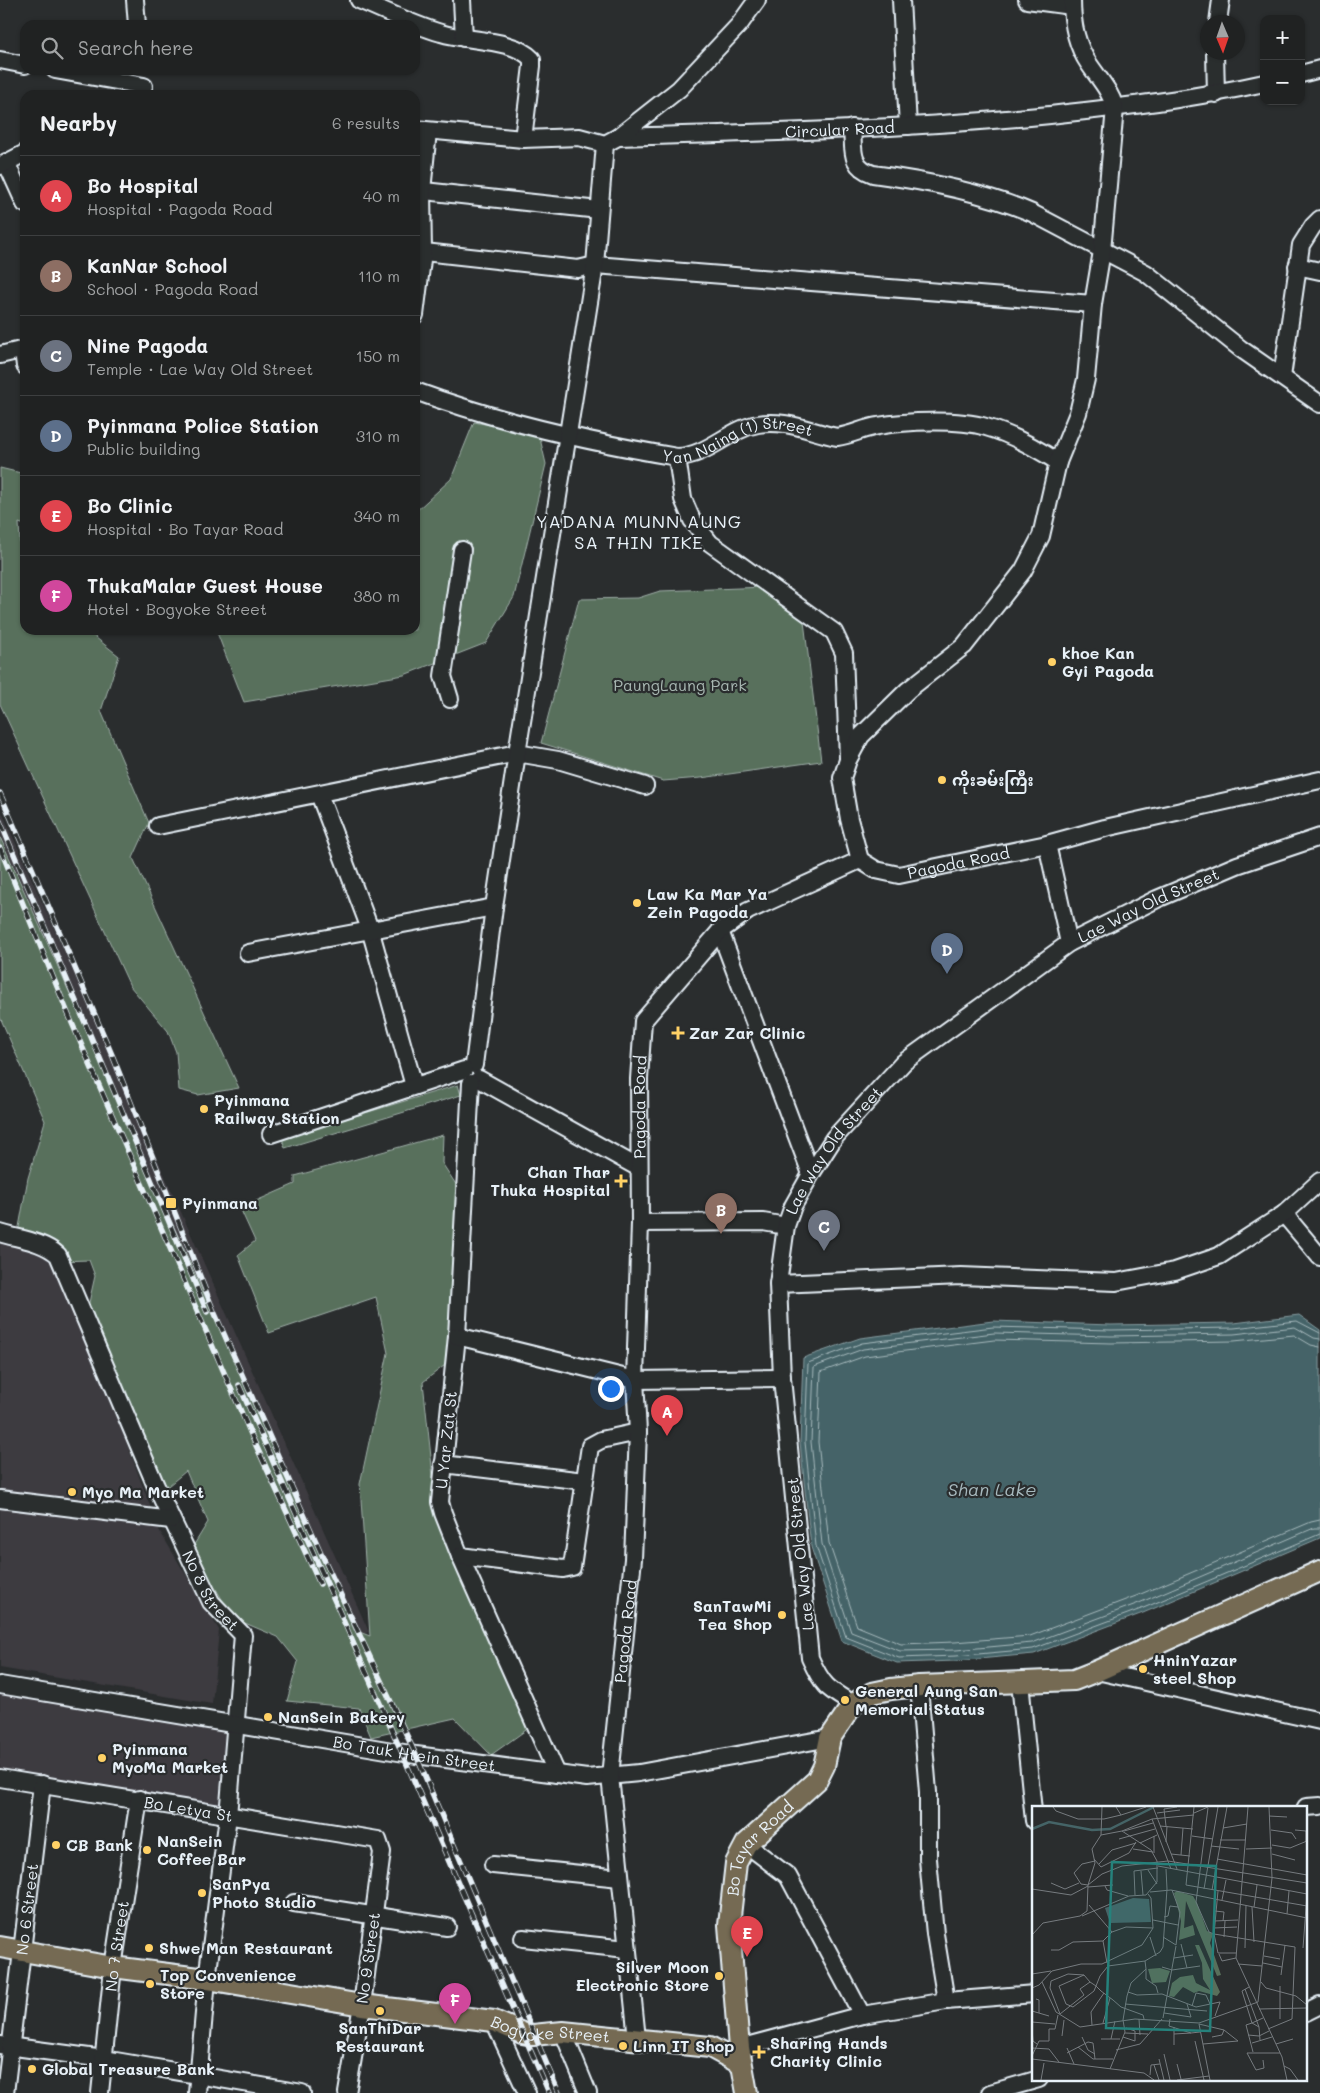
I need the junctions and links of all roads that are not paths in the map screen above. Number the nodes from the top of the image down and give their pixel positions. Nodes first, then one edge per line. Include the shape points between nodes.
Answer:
1 (135, 0) edge
2 (359, 0) edge
3 (462, 0) edge
4 (757, 0) edge
5 (901, 0) edge
6 (1027, 0) edge
7 (1221, 0) edge
8 (1072, 3) edge
9 (1219, 15) edge
10 (137, 20) edge
11 (408, 20) edge
12 (420, 25) edge
13 (464, 38) junction
14 (0, 60) edge
15 (1216, 60) edge
16 (20, 64) edge
17 (1320, 69) edge
18 (1305, 73) edge
19 (86, 75) edge
20 (1260, 83) edge
21 (144, 84) edge
22 (1216, 94) junction
23 (1115, 108) junction
24 (908, 126) junction
25 (852, 128) junction
26 (421, 130) edge
27 (523, 139) junction
28 (612, 141) junction
29 (420, 150) edge
30 (20, 155) edge
31 (3, 164) edge
32 (420, 190) edge
33 (20, 195) edge
34 (599, 210) junction
35 (1320, 219) edge
36 (420, 251) edge
37 (1102, 251) junction
38 (595, 265) junction
39 (1297, 266) junction
40 (1320, 271) edge
41 (1093, 304) junction
42 (20, 350) edge
43 (0, 355) edge
44 (1282, 377) junction
45 (420, 393) edge
46 (1320, 404) edge
47 (568, 436) junction
48 (677, 457) junction
49 (1058, 462) junction
50 (462, 550) dead end
51 (450, 699) dead end
52 (517, 753) junction
53 (848, 760) junction
54 (1320, 780) edge
55 (644, 786) dead end
56 (319, 794) junction
57 (158, 826) dead end
58 (1320, 837) edge
59 (1047, 844) junction
60 (860, 860) junction
61 (494, 907) junction
62 (370, 929) junction
63 (720, 930) junction
64 (1069, 943) junction
65 (248, 953) dead end
66 (472, 1074) junction
67 (414, 1086) junction
68 (271, 1134) dead end
69 (639, 1168) junction
70 (811, 1174) junction
71 (1320, 1181) edge
72 (1284, 1214) junction
73 (640, 1223) junction
74 (786, 1226) junction
75 (0, 1233) edge
76 (1320, 1257) edge
77 (778, 1284) junction
78 (457, 1336) junction
79 (782, 1378) junction
80 (635, 1380) junction
81 (638, 1432) junction
82 (443, 1464) junction
83 (584, 1481) junction
84 (0, 1499) edge
85 (171, 1520) junction
86 (460, 1556) junction
87 (1320, 1571) edge
88 (1097, 1671) junction
89 (1020, 1682) junction
90 (0, 1685) edge
91 (920, 1686) junction
92 (853, 1704) junction
93 (1320, 1721) edge
94 (235, 1726) junction
95 (830, 1738) junction
96 (557, 1774) junction
97 (610, 1776) junction
98 (0, 1778) edge
99 (42, 1784) junction
100 (139, 1800) junction
101 (1032, 1806) edge
102 (228, 1816) junction
103 (746, 1844) junction
104 (380, 1846) joint
105 (493, 1865) dead end
106 (620, 1878) junction
107 (294, 1903) dead end
108 (373, 1916) junction
109 (447, 1927) dead end
110 (523, 1938) dead end
111 (0, 1947) edge
112 (628, 1949) junction
113 (22, 1951) junction
114 (113, 1967) junction
115 (207, 1979) junction
116 (1032, 1994) edge
117 (946, 2001) junction
118 (362, 2005) junction
119 (1320, 2006) edge
120 (1308, 2011) edge
121 (862, 2015) junction
122 (494, 2022) junction
123 (563, 2032) junction
124 (637, 2039) junction
125 (6, 2046) edge
126 (740, 2056) junction
127 (104, 2059) junction
128 (199, 2074) junction
129 (1036, 2080) edge
130 (5, 2093) edge
131 (100, 2093) edge
132 (198, 2093) edge
133 (302, 2093) edge
134 (347, 2093) edge
135 (527, 2093) edge
136 (588, 2093) edge
137 (747, 2093) edge
138 (990, 2093) edge

1 - 10 street
2 - 11 street
3 - 13 street
4 - 28 street via 740,25 679,89
5 - 24 street
6 - 8 street
7 - 9 street
8 - 23 street via 1078,45 1106,86
12 - 13 street
13 - 27 street via 511,46 532,59
14 - 16 street
15 - 22 street
17 - 18 street
19 - 21 street
20 - 22 street, Circular Road
22 - 23 street, Circular Road
23 - 24 street, Circular Road
23 - 37 street
24 - 25 street, Circular Road
25 - 28 street, Circular Road
25 - 37 street via 855,158 863,171 936,183 1014,205
26 - 27 street, Circular Road
26 - 29 street
27 - 28 street, Circular Road via 579,137
28 - 34 street, U Yar Zat St
30 - 31 street
31 - 33 street
32 - 34 street
34 - 38 street, U Yar Zat St
35 - 39 street via 1301,245
36 - 38 street via 578,269
37 - 41 street
37 - 44 street via 1146,274
38 - 41 street
38 - 47 street, U Yar Zat St
39 - 40 street
39 - 44 street
41 - 49 street via 1086,379 1078,413
42 - 43 street
44 - 46 street
45 - 47 street, Yan Naing (1) Street
47 - 48 street, Yan Naing (1) Street
47 - 52 street, U Yar Zat St
48 - 49 street, Yan Naing (1) Street via 695,455 758,424 778,423 837,437 877,426 946,422 985,426 1034,447
48 - 53 street via 683,499 692,520 710,543 834,632 844,653
49 - 53 street via 1041,536 1023,571 964,646 908,690 861,736
50 - 51 street via 443,676
52 - 55 street via 558,760
52 - 56 street
52 - 61 street, U Yar Zat St
53 - 60 street via 842,778
54 - 59 street, Pagoda Road
56 - 57 street
56 - 62 street
58 - 64 street, Lae Way Old Street via 1237,865
59 - 60 street, Pagoda Road via 899,874 876,870
59 - 64 street
60 - 63 street, Pagoda Road via 748,911
61 - 62 street
61 - 66 street, U Yar Zat St
62 - 65 street
62 - 67 street
63 - 69 street, Pagoda Road via 643,1021
63 - 70 street
64 - 70 street, Lae Way Old Street via 904,1062 834,1138
66 - 67 street
66 - 69 street
66 - 78 street, U Yar Zat St
67 - 68 street
69 - 73 street, Pagoda Road
70 - 74 street, Lae Way Old Street
71 - 72 street
72 - 76 street
72 - 77 street via 1219,1256 1175,1271 1116,1282 961,1276
73 - 74 street via 763,1222
73 - 80 street, Pagoda Road
74 - 77 street, Lae Way Old Street
75 - 85 street, No 8 Street via 52,1249 58,1255
77 - 79 street, Lae Way Old Street
78 - 80 street
78 - 82 street, U Yar Zat St
79 - 80 street
79 - 92 street, Lae Way Old Street via 810,1658 819,1679 830,1691
80 - 81 street, Pagoda Road
81 - 83 street via 601,1440 590,1446
81 - 97 street, Pagoda Road via 633,1559
82 - 83 street
82 - 86 street, U Yar Zat St via 442,1513
83 - 86 street via 573,1564 569,1569
84 - 85 street
85 - 94 street, No 8 Street via 211,1602 243,1635
86 - 96 street, U Yar Zat St
87 - 88 main road
88 - 89 main road via 1068,1681
88 - 93 street
89 - 91 main road
89 - 101 street
90 - 94 street, Bo Tauk Htein Street
91 - 92 main road via 872,1693
91 - 117 street via 928,1792 928,1858 935,1934
92 - 95 main road
94 - 96 street, Bo Tauk Htein Street
94 - 102 street, No 8 Street
95 - 97 street, Bo Tauk Htein Street
95 - 103 main road, Bo Tayar Road via 824,1766 817,1780
96 - 97 street, Bo Tauk Htein Street via 587,1778
97 - 106 street, Pagoda Road
98 - 99 street, Bo Letya St
99 - 100 street, Bo Letya St
99 - 113 street, No 6 Street
100 - 102 street, Bo Letya St
100 - 114 street, No 7 Street
102 - 104 street, Bo Letya St
102 - 115 street, No 8 Street
103 - 121 street via 788,1876
103 - 126 main road, Bo Tayar Road via 736,1863 729,1925
104 - 108 street, No 9 Street
105 - 106 street
106 - 112 street, Pagoda Road
107 - 108 street
108 - 109 street
108 - 118 street, No 9 Street
110 - 112 street
111 - 113 main road, Bogyoke Street
112 - 124 street, Pagoda Road
113 - 114 main road, Bogyoke Street
113 - 125 street, No 6 Street
114 - 115 main road, Bogyoke Street
114 - 127 street, No 7 Street
115 - 118 main road, Bogyoke Street
115 - 128 street, No 8 Street
116 - 117 street
117 - 121 street
118 - 122 main road, Bogyoke Street
118 - 134 street, No 9 Street
119 - 120 street
121 - 126 street
122 - 123 main road, Bogyoke Street via 533,2035
122 - 135 street
123 - 124 main road, Bogyoke Street
123 - 136 street
124 - 126 main road, Bogyoke Street via 710,2048
125 - 127 street
125 - 130 street, No 6 Street
126 - 137 main road, Bo Tayar Road
127 - 128 street
127 - 131 street, No 7 Street
128 - 132 street, No 8 Street
128 - 133 street
129 - 138 street

